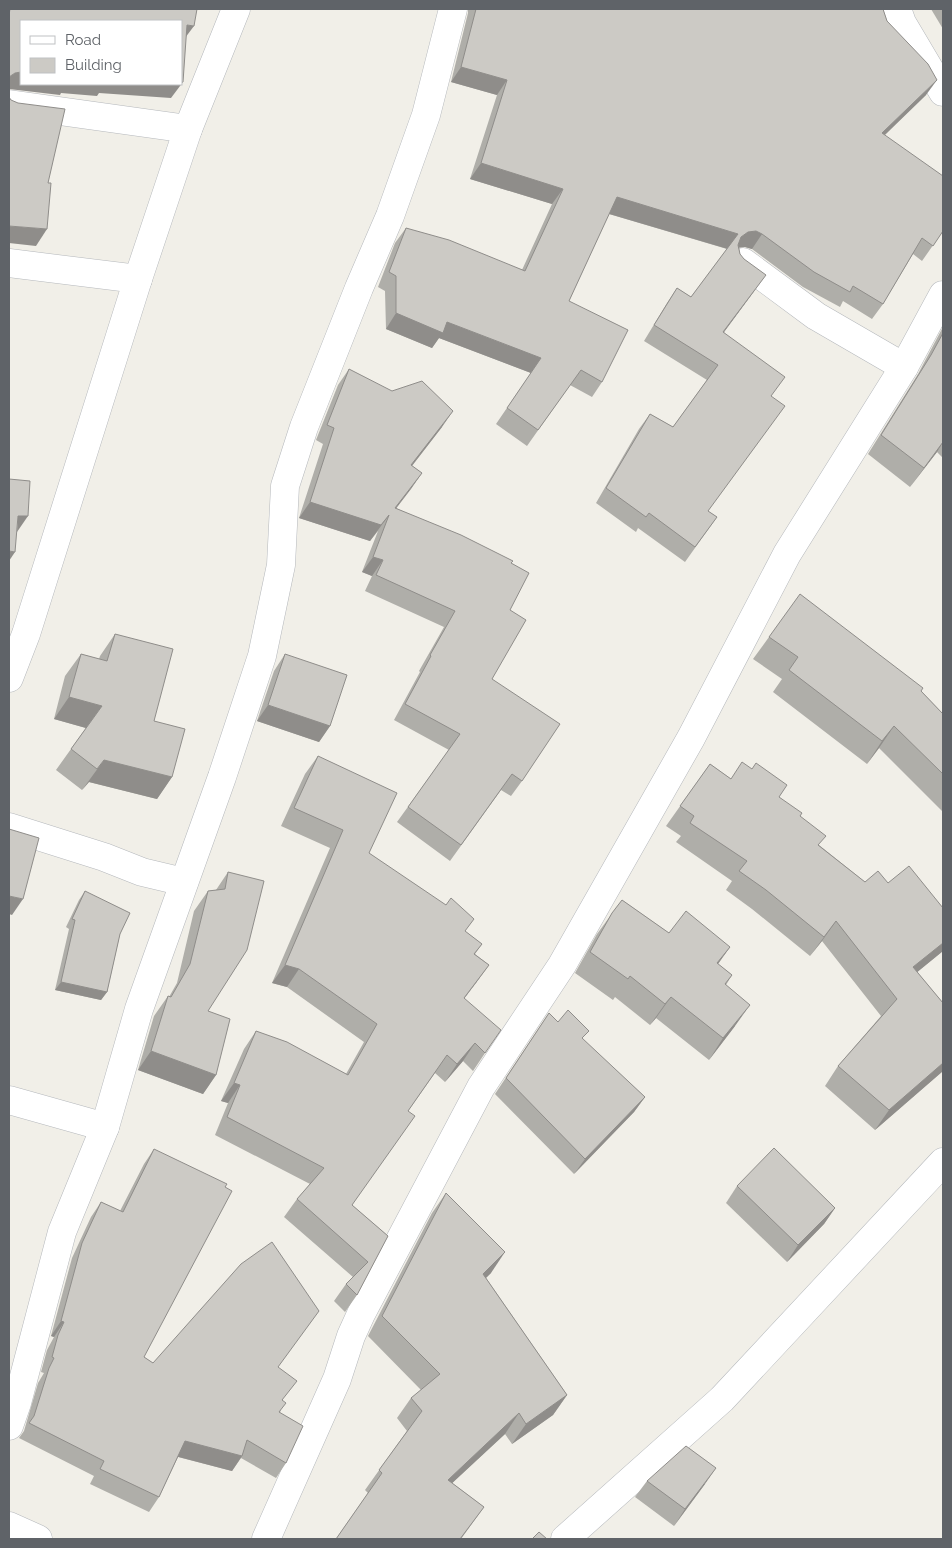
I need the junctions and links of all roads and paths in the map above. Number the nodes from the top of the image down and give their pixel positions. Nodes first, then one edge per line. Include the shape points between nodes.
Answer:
1 (236, 9) edge
2 (453, 9) edge
3 (897, 9) edge
4 (943, 92) edge
5 (9, 104) edge
6 (188, 129) junction
7 (743, 262) edge
8 (9, 263) edge
9 (138, 279) junction
10 (943, 295) edge
11 (904, 367) junction
12 (9, 678) edge
13 (9, 827) edge
14 (184, 882) junction
15 (9, 1100) edge
16 (105, 1127) junction
17 (943, 1162) edge
18 (9, 1426) edge
19 (9, 1526) edge
20 (38, 1539) edge
21 (266, 1539) edge
22 (566, 1539) edge

1 - 6 street
2 - 14 street via 423,124 390,216 304,427 285,486 281,565 262,656
3 - 4 street
5 - 6 street
6 - 9 street
7 - 11 street via 816,316
8 - 9 street
9 - 12 street via 26,634
10 - 11 street
11 - 21 street via 787,554 691,738 562,965 481,1088 361,1314 338,1379
13 - 14 street via 142,872
14 - 16 street via 139,1009
15 - 16 street
16 - 18 street via 62,1232
17 - 22 street via 722,1398
19 - 20 street

